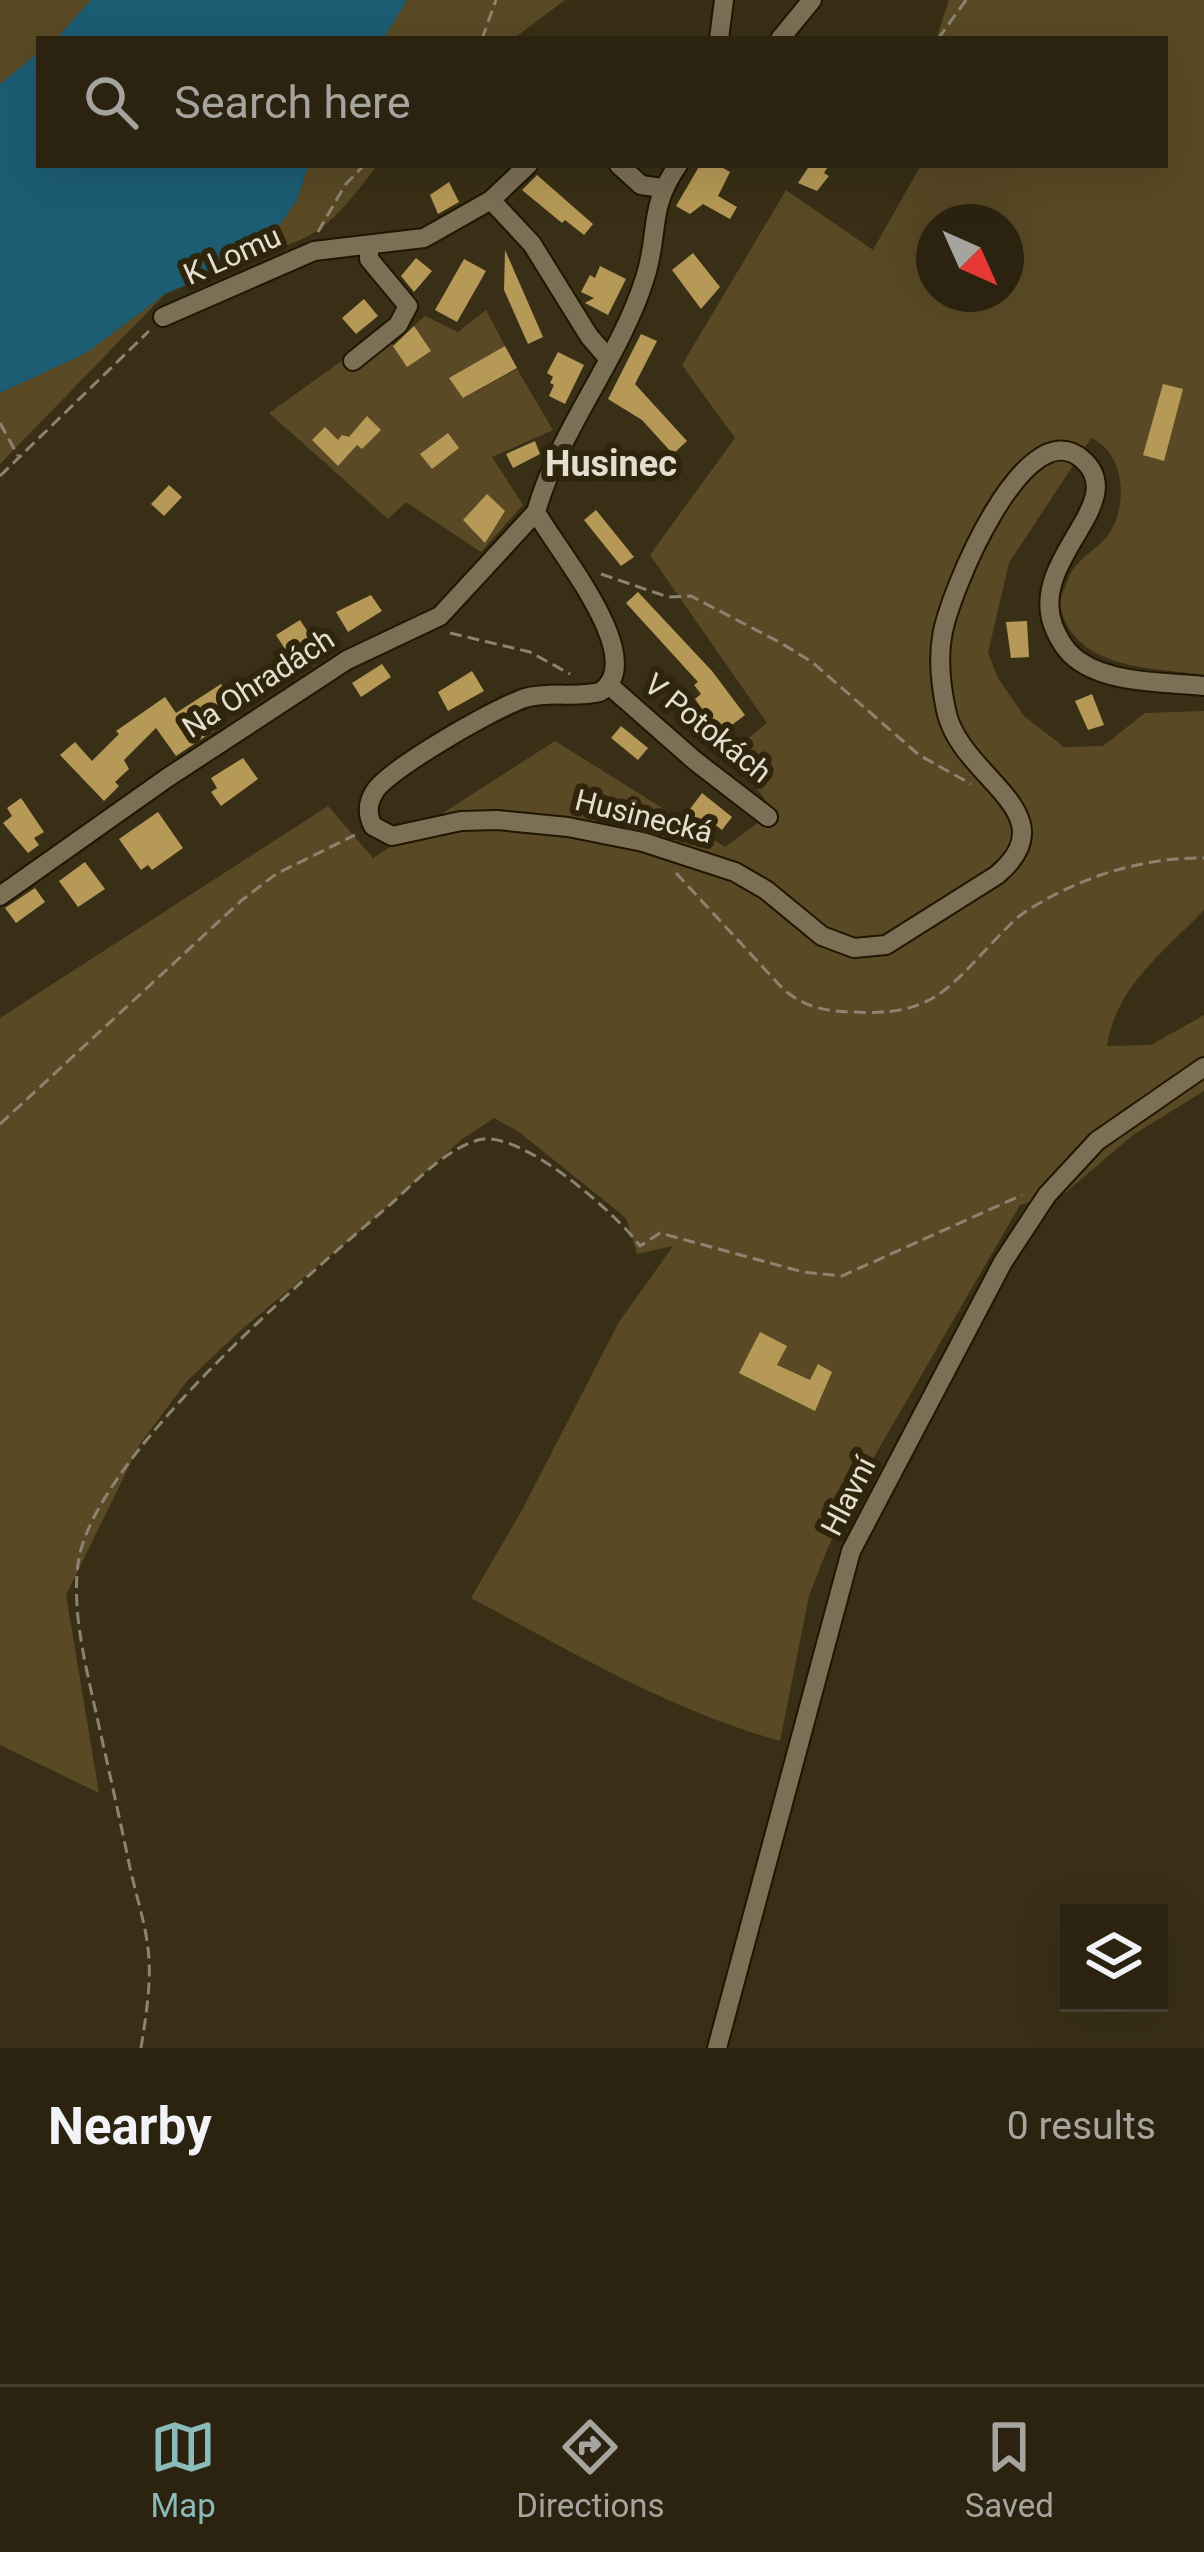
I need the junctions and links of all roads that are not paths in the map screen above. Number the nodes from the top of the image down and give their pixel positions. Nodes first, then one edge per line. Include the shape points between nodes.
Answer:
1 (724, 0) edge
2 (812, 0) edge
3 (718, 36) edge
4 (782, 36) edge
5 (525, 168) edge
6 (622, 168) edge
7 (676, 168) edge
8 (662, 188) junction
9 (491, 200) junction
10 (369, 247) junction
11 (163, 317) road end
12 (608, 358) junction
13 (353, 361) dead end
14 (536, 512) junction
15 (610, 686) junction
16 (1204, 686) edge
17 (768, 817) dead end
18 (0, 896) edge
19 (1204, 1067) edge
20 (718, 2048) edge

1 - 3 street
2 - 4 street
5 - 9 street, K Lomu
6 - 8 street via 641,185
7 - 8 street
8 - 12 street via 645,278
9 - 10 street, K Lomu via 424,238
9 - 12 street via 532,244
10 - 11 street, K Lomu via 314,251
10 - 13 street via 369,259 408,306 398,326
12 - 14 street
14 - 15 street via 614,644
14 - 18 street, Na Ohradách via 425,625 347,660
15 - 16 street, Husinecká via 527,697 391,773 368,805 373,826 392,836 497,820 644,842 735,872 836,944 886,945 1014,861 1022,844 1021,819 958,745 946,715 941,638 957,586 1002,499 1032,460 1060,448 1093,472 1096,487 1049,589 1058,639 1078,661 1111,674
15 - 17 street, V Potokách
19 - 20 street, Hlavní via 1097,1142 1047,1195 1003,1262 851,1551

